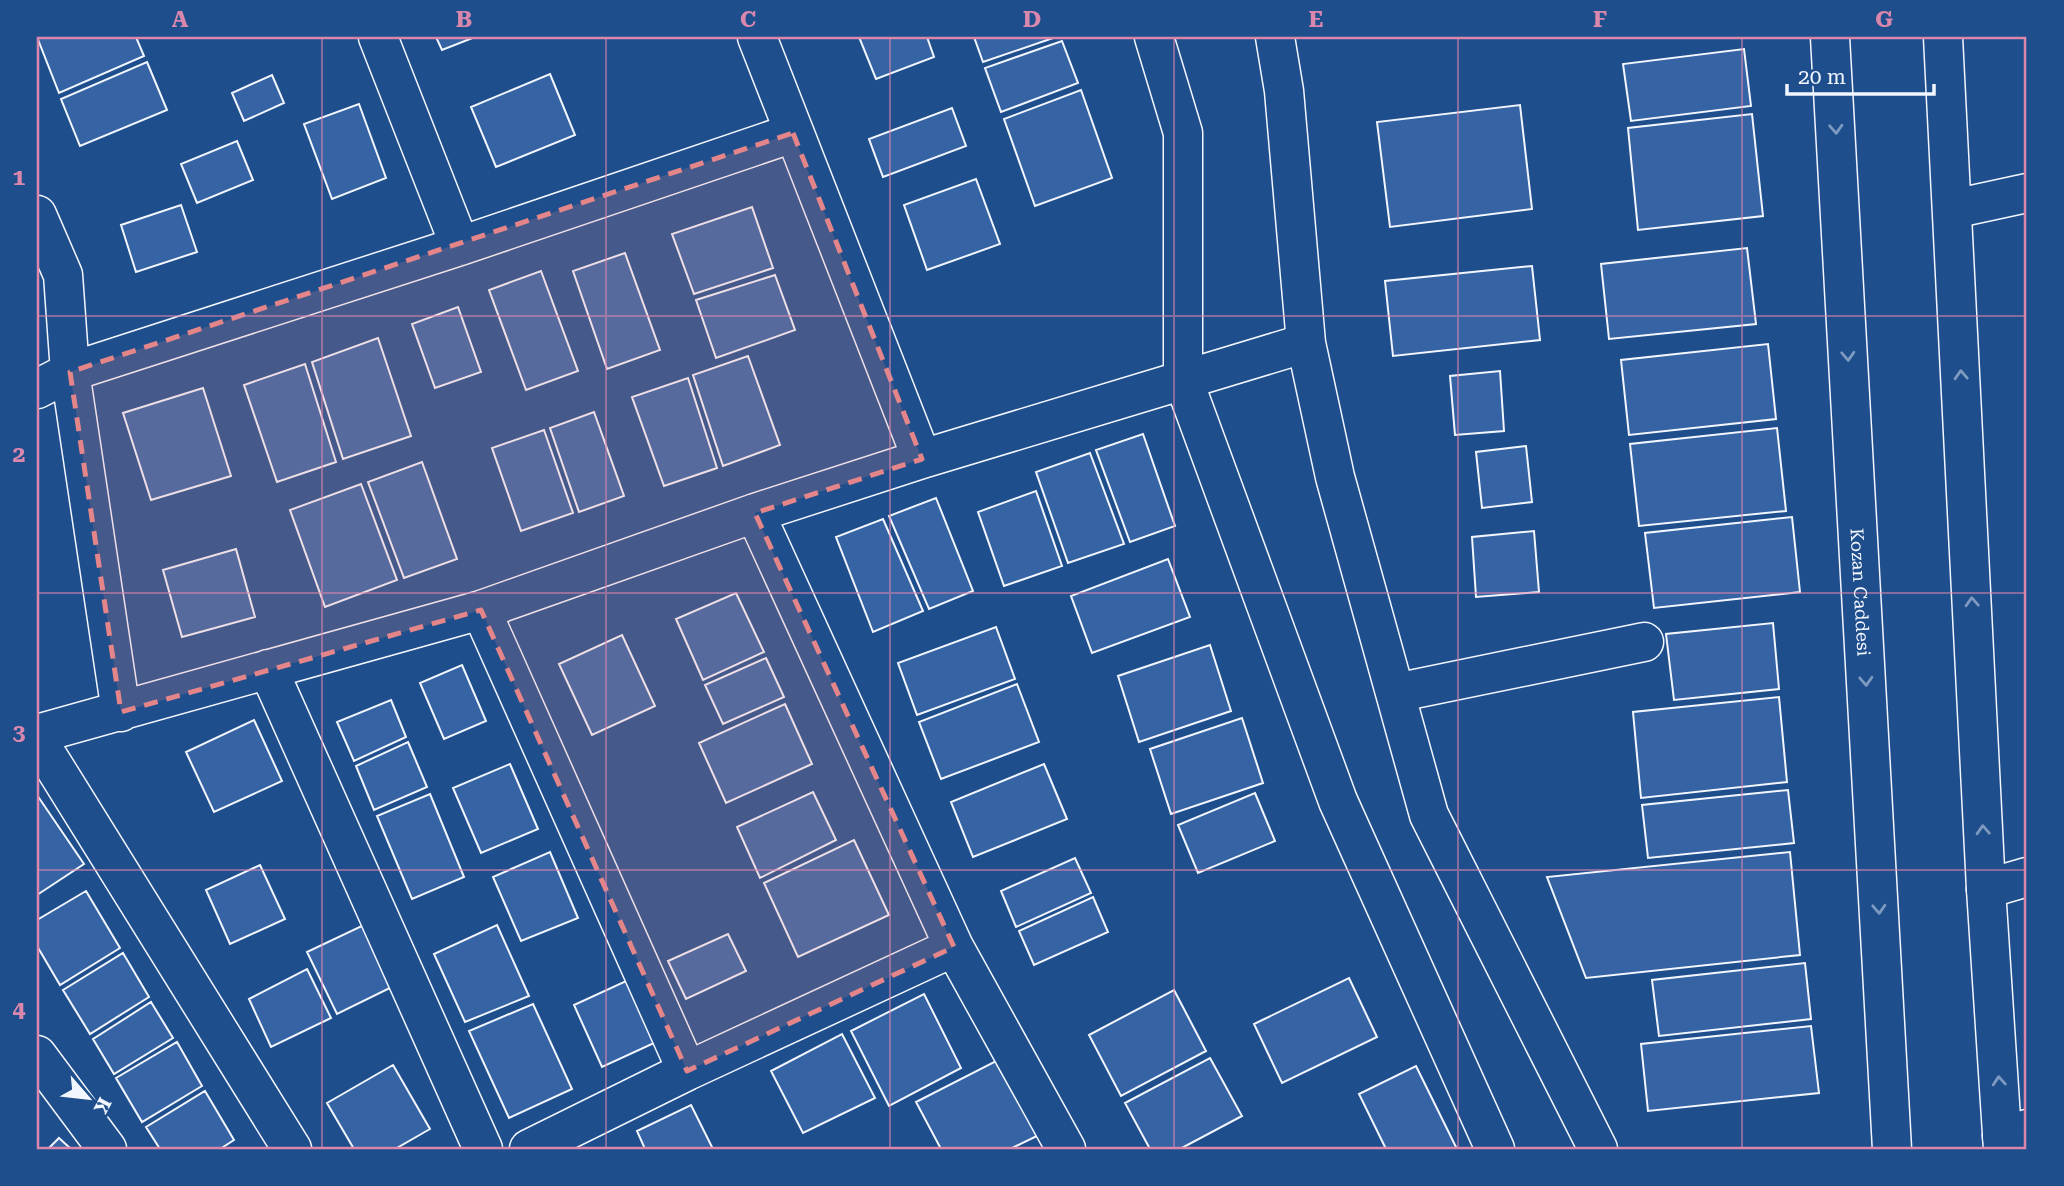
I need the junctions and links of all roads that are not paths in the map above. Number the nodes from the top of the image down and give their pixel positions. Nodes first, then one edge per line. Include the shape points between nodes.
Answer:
1 (379, 37) edge
2 (757, 37) edge
3 (1154, 37) edge
4 (1275, 37) edge
5 (1830, 37) edge
6 (1943, 37) edge
7 (793, 133) junction
8 (2027, 193) edge
9 (1953, 209) junction
10 (37, 215) edge
11 (460, 246) junction
12 (1306, 343) junction
13 (1183, 379) junction
14 (53, 380) edge
15 (922, 458) junction
16 (755, 513) junction
17 (481, 610) junction
18 (1644, 642) dead end
19 (268, 669) junction
20 (1395, 693) junction
21 (121, 712) junction
22 (37, 736) edge
23 (2027, 877) edge
24 (1986, 889) junction
25 (954, 947) junction
26 (39, 1065) edge
27 (687, 1072) junction
28 (2011, 1138) edge
29 (107, 1149) edge
30 (292, 1149) edge
31 (483, 1149) edge
32 (529, 1149) edge
33 (1066, 1149) edge
34 (1495, 1149) edge
35 (1598, 1149) edge
36 (1892, 1149) edge

1 - 11 main road
2 - 7 main road
3 - 13 main road via 1183,133
4 - 12 main road via 1284,91
5 -> 36 main road, Kozan Caddesi
6 - 9 main road
7 - 11 main road
7 - 15 main road
8 - 9 main road
24 -> 9 main road
10 - 14 main road via 63,275
11 - 14 main road
12 - 13 main road
12 - 20 main road via 1335,477
13 - 15 main road
13 - 34 main road via 1338,801
14 - 21 main road
15 - 16 main road
16 - 17 main road
16 - 25 main road
17 - 19 main road
17 - 27 main road
18 - 20 main road
19 - 21 main road
19 - 31 main road
20 - 35 main road via 1429,815
21 - 22 main road
22 - 30 main road
23 - 24 main road
28 -> 24 main road
25 - 27 main road
25 - 33 main road
26 - 29 main road
27 - 32 main road

